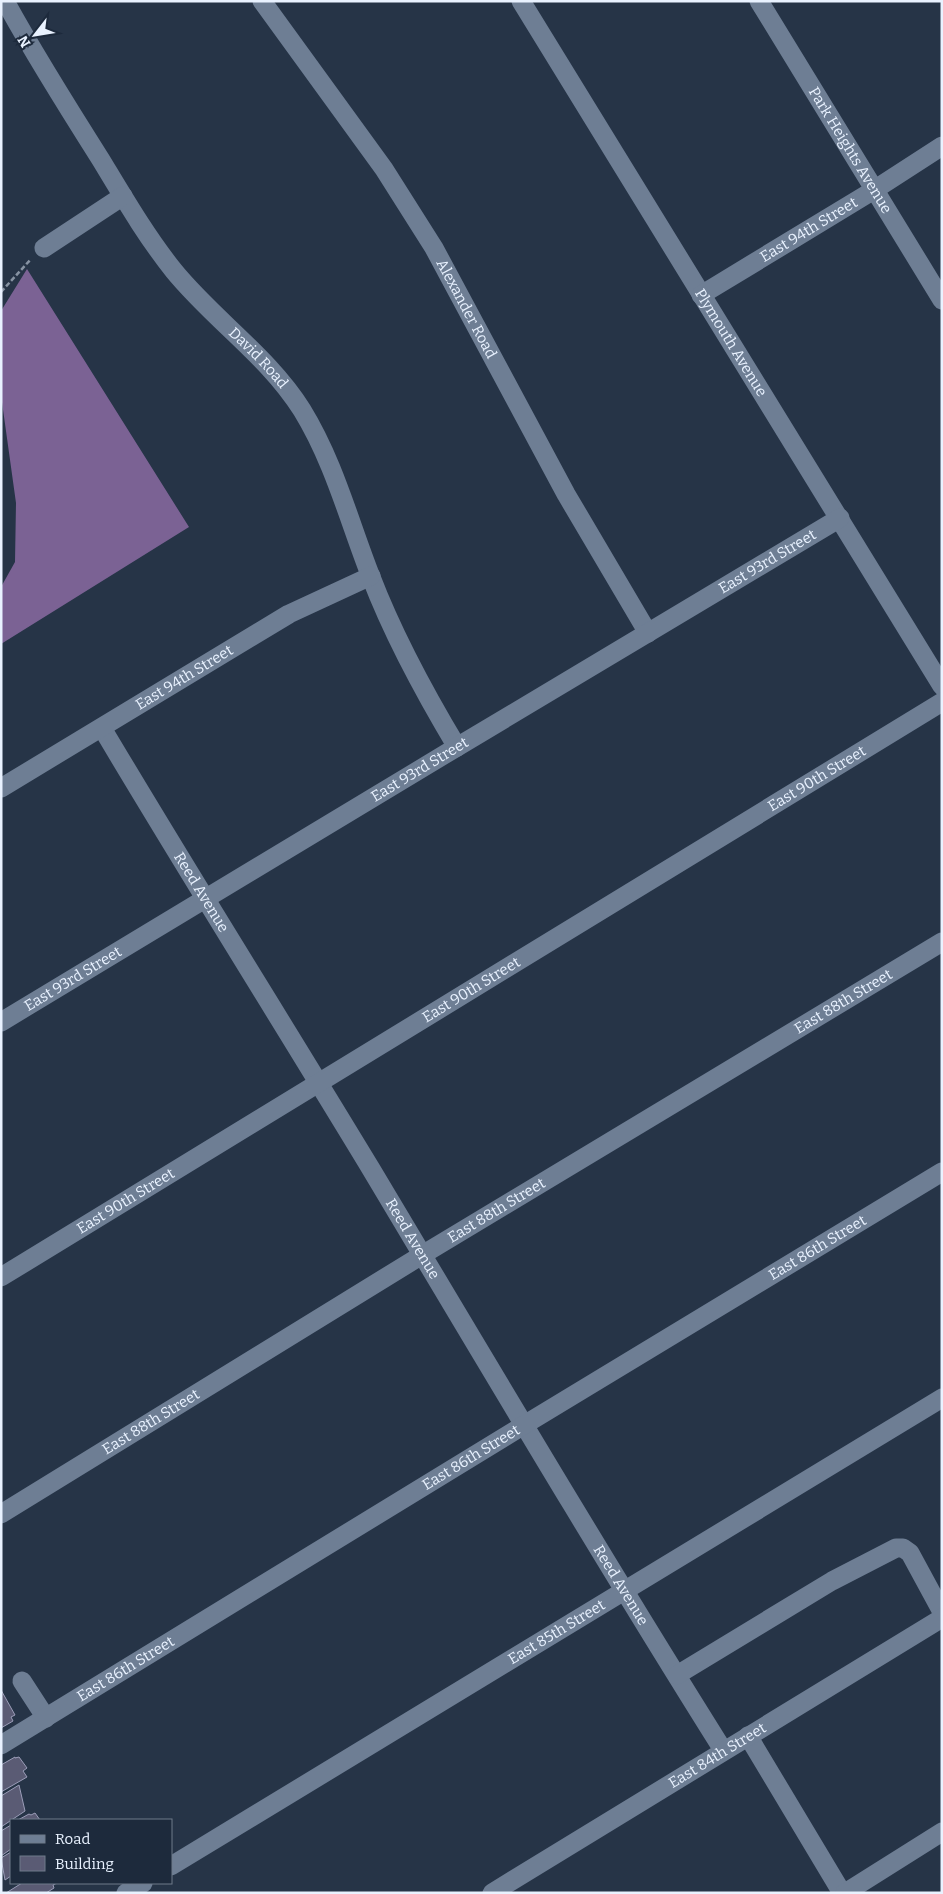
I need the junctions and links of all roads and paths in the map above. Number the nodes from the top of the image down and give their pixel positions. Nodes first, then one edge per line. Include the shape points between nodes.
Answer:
1 (5, 1) edge
2 (262, 1) edge
3 (521, 1) edge
4 (759, 1) edge
5 (942, 146) edge
6 (874, 190) junction
7 (123, 196) junction
8 (44, 248) joint
9 (1, 292) edge
10 (701, 295) junction
11 (942, 300) edge
12 (840, 518) junction
13 (370, 576) junction
14 (648, 632) junction
15 (942, 686) edge
16 (942, 702) edge
17 (102, 728) junction
18 (456, 747) junction
19 (1, 788) edge
20 (205, 900) junction
21 (942, 942) edge
22 (1, 1022) edge
23 (319, 1084) junction
24 (942, 1172) edge
25 (422, 1255) junction
26 (1, 1277) edge
27 (942, 1398) edge
28 (524, 1425) junction
29 (1, 1514) edge
30 (624, 1591) junction
31 (942, 1612) edge
32 (942, 1618) edge
33 (676, 1675) junction
34 (22, 1681) dead end
35 (46, 1718) junction
36 (748, 1736) junction
37 (1, 1746) edge
38 (723, 1750) junction
39 (942, 1832) edge
40 (172, 1865) edge
41 (141, 1884) edge
42 (126, 1893) edge
43 (492, 1893) edge
44 (843, 1893) edge

1 - 7 street, David Road
2 - 14 street, Alexander Road via 384,169 434,248 566,494
3 - 10 street, Plymouth Avenue
4 - 6 street, Park Heights Avenue
5 - 6 street, East 94th Street
6 - 10 street, East 94th Street
6 - 11 street, Park Heights Avenue
7 - 8 street
7 - 13 street, David Road via 186,286 269,367 301,409 331,467
8 - 9 path
10 - 12 street, Plymouth Avenue
12 - 14 street, East 93rd Street
12 - 15 street, Plymouth Avenue
13 - 17 street, East 94th Street via 289,614
13 - 18 street, David Road via 411,667
14 - 18 street, East 93rd Street
16 - 23 street, East 90th Street
17 - 19 street, East 94th Street
17 - 20 street, Reed Avenue
18 - 20 street, East 93rd Street
20 - 22 street, East 93rd Street
20 - 23 street, Reed Avenue
21 - 25 street, East 88th Street
23 - 25 street, Reed Avenue
23 - 26 street, East 90th Street
24 - 28 street, East 86th Street
25 - 28 street, Reed Avenue
25 - 29 street, East 88th Street
27 - 30 street, East 85th Street
28 - 30 street, Reed Avenue
28 - 35 street, East 86th Street
30 - 33 street, Reed Avenue
30 - 40 street, East 85th Street
31 - 33 street via 910,1553 896,1548 832,1581
32 - 36 street, East 84th Street
33 - 38 street, Reed Avenue
34 - 35 street
35 - 37 street, East 86th Street
36 - 38 street, East 84th Street
36 - 44 street
38 - 43 street, East 84th Street
39 - 44 street
41 - 42 street

